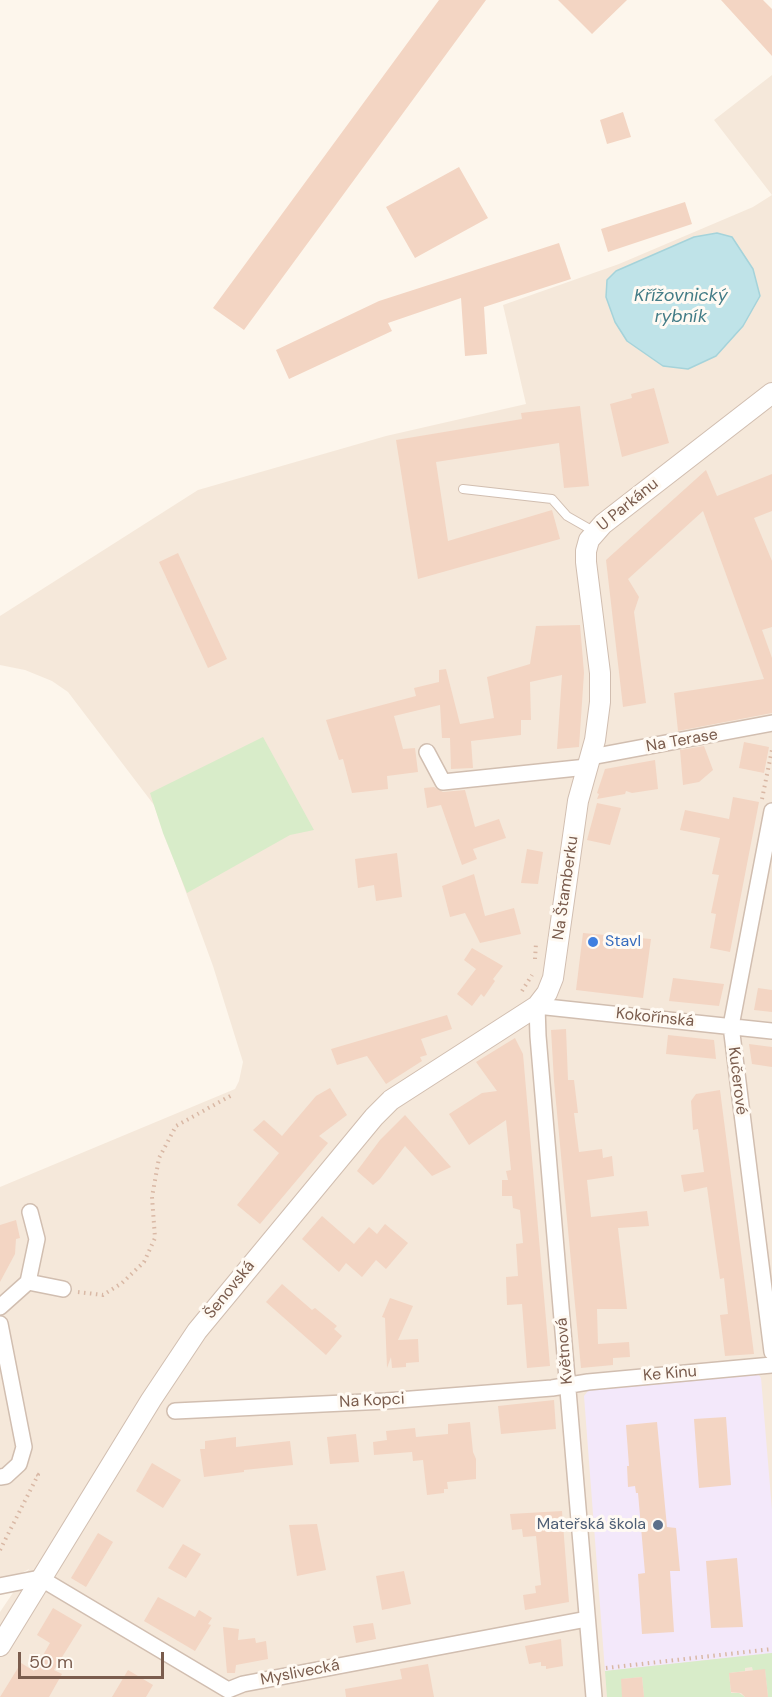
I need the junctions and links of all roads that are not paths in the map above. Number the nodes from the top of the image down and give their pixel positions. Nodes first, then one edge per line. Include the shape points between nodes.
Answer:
1 (772, 393) edge
2 (463, 489) dead end
3 (595, 532) junction
4 (772, 723) edge
5 (427, 752) dead end
6 (591, 755) junction
7 (772, 811) edge
8 (537, 1006) junction
9 (731, 1026) junction
10 (772, 1031) edge
11 (30, 1212) dead end
12 (28, 1282) junction
13 (63, 1289) road end
14 (0, 1307) edge
15 (0, 1324) edge
16 (772, 1352) edge
17 (772, 1365) edge
18 (568, 1386) junction
19 (175, 1411) dead end
20 (0, 1477) edge
21 (40, 1578) junction
22 (0, 1586) edge
23 (587, 1619) junction
24 (0, 1646) edge
25 (226, 1693) edge
26 (594, 1697) edge

1 - 3 street, U Parkánu
2 - 3 lane via 552,499 567,516
3 - 6 street, U Parkánu via 586,551 600,686
4 - 6 street, Na Terase
5 - 6 street via 443,782
6 - 8 street, Na Štamberku via 578,801 553,978
7 - 9 street, Kučerové
8 - 9 street, Kokořínská
8 - 18 street, Květnová
8 - 21 street, Šenovská via 391,1100 374,1118 197,1330
9 - 10 street, Kokořínská
9 - 16 street, Kučerové
11 - 12 street via 37,1239
12 - 13 street
12 - 14 street
15 - 20 street via 24,1447 19,1464
17 - 18 street, Ke Kinu
18 - 19 street, Na Kopci via 386,1401
18 - 23 street, Květnová
21 - 22 street
21 - 24 street, Šenovská
21 - 25 street, Myslivecká
23 - 25 street, Myslivecká via 243,1684
23 - 26 street, Květnová

